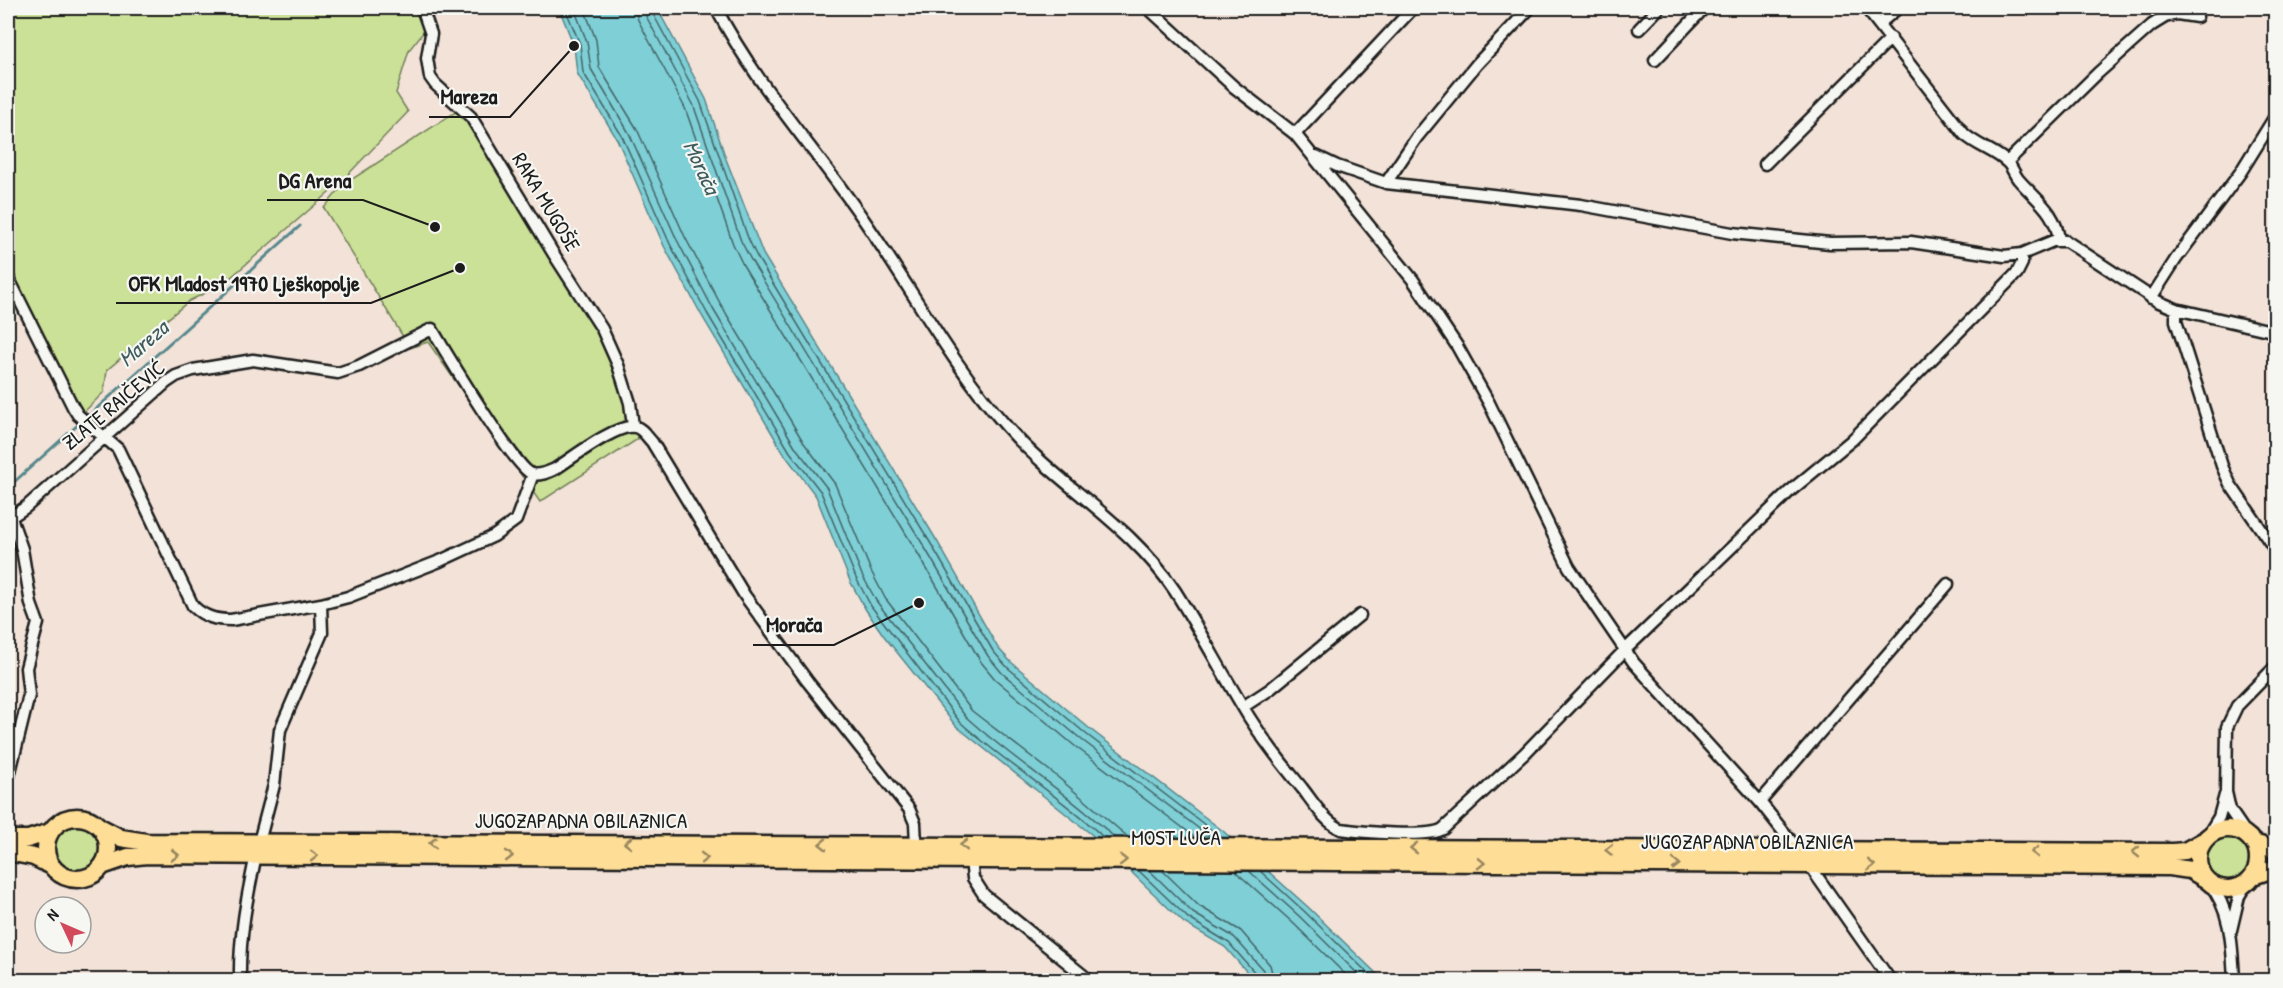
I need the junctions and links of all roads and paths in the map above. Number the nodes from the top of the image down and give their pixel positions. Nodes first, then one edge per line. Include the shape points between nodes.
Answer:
1 (422, 8) edge
2 (716, 8) edge
3 (1148, 8) edge
4 (1413, 8) edge
5 (1530, 8) edge
6 (1659, 8) edge
7 (1704, 8) edge
8 (1866, 8) edge
9 (1898, 8) edge
10 (2197, 16) dead end
11 (1880, 23) junction
12 (1639, 29) dead end
13 (1891, 38) junction
14 (1655, 60) dead end
15 (2276, 115) edge
16 (1294, 134) junction
17 (1312, 154) junction
18 (2007, 162) junction
19 (1765, 164) dead end
20 (1386, 183) junction
21 (2059, 241) junction
22 (2022, 254) junction
23 (8, 277) edge
24 (2151, 298) junction
25 (2176, 309) junction
26 (2276, 332) edge
27 (633, 426) junction
28 (105, 438) junction
29 (533, 474) junction
30 (9, 519) edge
31 (2276, 551) edge
32 (1948, 584) dead end
33 (321, 604) junction
34 (1360, 615) dead end
35 (1625, 650) junction
36 (2276, 666) edge
37 (1243, 707) junction
38 (8, 780) edge
39 (2226, 792) junction
40 (1760, 802) junction
41 (100, 827) junction
42 (50, 831) junction
43 (2206, 838) junction
44 (8, 839) edge
45 (2251, 839) junction
46 (916, 845) junction
47 (257, 849) junction
48 (1798, 850) junction
49 (2276, 850) edge
50 (8, 852) edge
51 (1065, 853) junction
52 (1286, 854) junction
53 (971, 860) junction
54 (50, 865) junction
55 (1809, 865) junction
56 (102, 866) junction
57 (2276, 868) edge
58 (2250, 879) junction
59 (2207, 881) junction
60 (2230, 932) junction
61 (240, 981) edge
62 (1089, 981) edge
63 (1890, 981) edge
64 (2234, 981) edge

1 - 27 street, RAKA MUGOŠE via 431,34 427,58 430,77 477,125 602,329 618,365
2 - 37 street via 754,72 867,224 987,403 1030,451 1147,554 1198,627
3 - 16 street via 1234,87
4 - 16 street
5 - 20 street via 1424,128
6 - 12 street
7 - 14 street
8 - 11 street
9 - 11 street
10 - 18 street via 2176,14 2152,25
11 - 13 street
13 - 18 street via 1964,134
13 - 19 street
15 - 24 street
16 - 17 street
17 - 20 street
17 - 35 street via 1446,327 1489,403 1569,567
18 - 21 street via 2051,214
20 - 22 street via 1581,205 1732,233 1830,243 1911,242 1996,255
21 - 22 street
21 - 24 street via 2066,241
22 - 35 street via 2017,273 1852,440 1789,492
23 - 28 street via 78,415
24 - 25 street
25 - 26 street
25 - 31 street via 2176,321 2222,466
27 - 29 street via 616,430 555,470
27 - 46 street via 652,442 745,596 909,809 915,823
28 - 29 street, ZLATE RAIČEVIĆ via 167,382 183,373 253,360 338,373 432,329 520,465
28 - 30 street, ZLATE RAIČEVIĆ
28 - 33 street via 118,449 193,606 200,613 231,620
29 - 33 street via 516,520 494,536 430,565
30 - 38 street via 22,549 31,604 39,623 26,668 29,695
32 - 40 street
33 - 47 street via 322,633 280,730 274,785
34 - 37 street
35 - 37 street via 1524,754 1434,833 1357,831 1333,825 1270,749
35 - 40 street via 1666,701
36 - 39 street via 2237,706 2228,722
39 - 43 street via 2219,817
39 - 45 street via 2230,810
40 - 48 street
41 - 42 main road via 77,817 61,821
41 - 47 main road, JUGOZAPADNA OBILAZNICA via 121,838 146,842
41 - 56 main road via 108,846
42 - 44 main road via 28,839
42 - 54 main road via 45,848
43 - 45 main road via 2228,828
43 -> 48 main road, JUGOZAPADNA OBILAZNICA via 2173,852
43 - 59 main road via 2197,860
45 - 49 main road
45 - 58 main road via 2258,860
46 -> 47 main road, JUGOZAPADNA OBILAZNICA
51 -> 46 main road, JUGOZAPADNA OBILAZNICA
47 -> 53 main road, JUGOZAPADNA OBILAZNICA
56 -> 47 main road, JUGOZAPADNA OBILAZNICA via 128,857
47 - 61 street via 245,902
48 -> 52 main road, JUGOZAPADNA OBILAZNICA
50 - 54 main road
51 - 52 main road, MOST LUČA
51 - 53 main road, JUGOZAPADNA OBILAZNICA
52 -> 55 main road, JUGOZAPADNA OBILAZNICA
53 - 62 street via 973,878 984,895
54 - 56 main road via 58,873 75,879 92,875
55 -> 59 main road, JUGOZAPADNA OBILAZNICA via 2175,867 2190,870
55 - 63 street
57 - 58 main road
58 - 59 main road via 2238,888 2228,889
58 - 60 street via 2239,896
59 - 60 street via 2220,900
60 - 64 street

